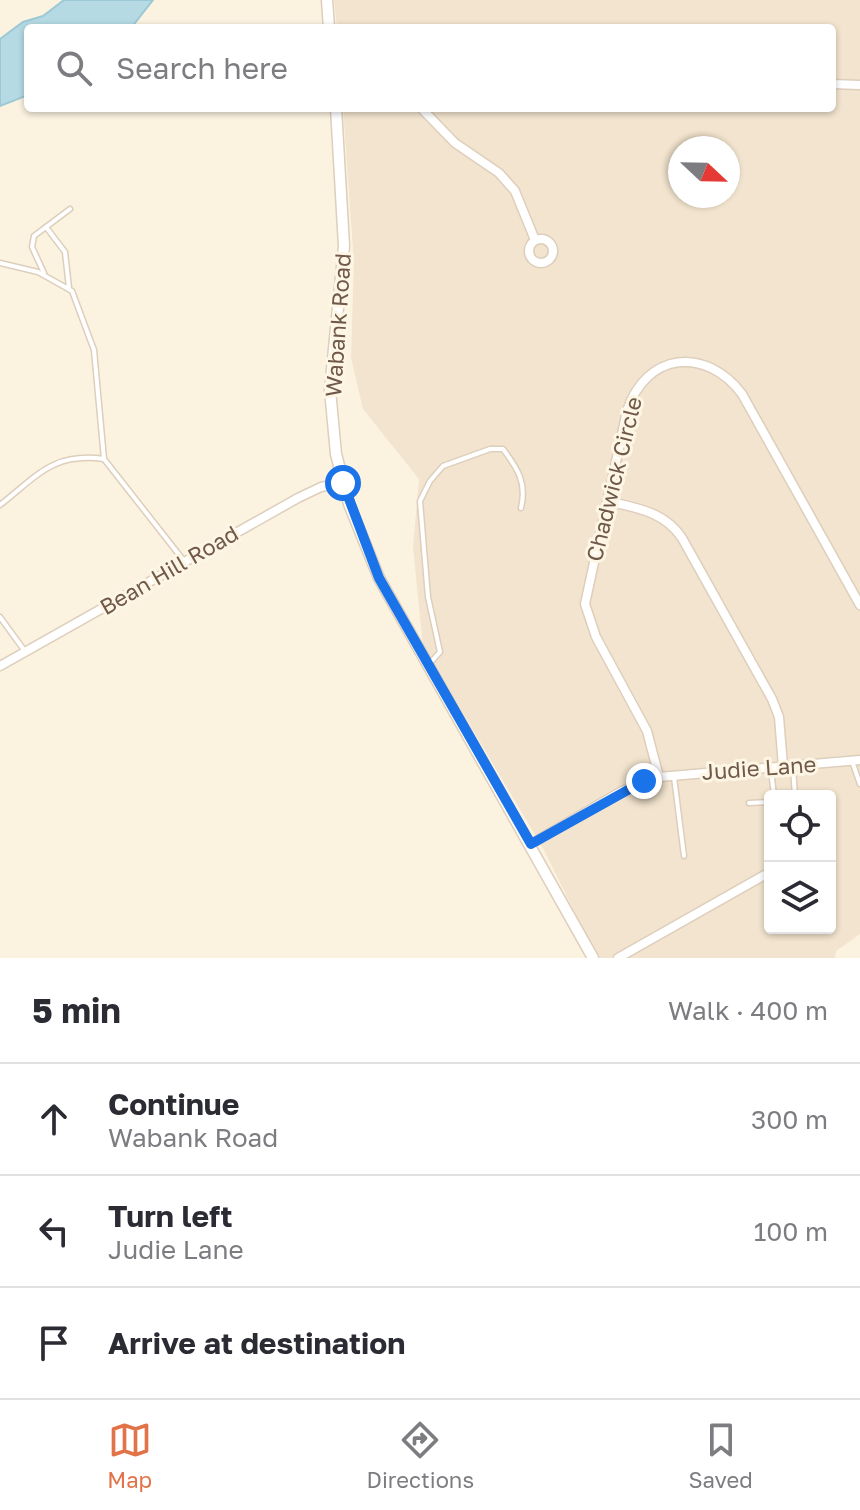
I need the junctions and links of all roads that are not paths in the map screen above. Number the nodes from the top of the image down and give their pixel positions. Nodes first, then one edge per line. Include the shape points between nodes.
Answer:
1 (327, 0) edge
2 (329, 24) edge
3 (836, 84) edge
4 (860, 85) edge
5 (336, 112) edge
6 (425, 112) edge
7 (70, 209) dead end
8 (46, 227) junction
9 (535, 240) dead end
10 (0, 263) edge
11 (44, 275) junction
12 (69, 288) junction
13 (104, 459) junction
14 (343, 483) junction
15 (607, 501) junction
16 (0, 505) edge
17 (521, 508) dead end
18 (184, 561) junction
19 (860, 605) edge
20 (0, 617) edge
21 (25, 652) junction
22 (429, 665) junction
23 (0, 666) edge
24 (856, 760) edge
25 (788, 766) junction
26 (770, 767) junction
27 (674, 774) junction
28 (659, 777) junction
29 (860, 784) edge
30 (773, 790) edge
31 (794, 790) edge
32 (764, 802) edge
33 (749, 803) dead end
34 (531, 844) junction
35 (684, 856) dead end
36 (764, 875) edge
37 (593, 958) edge
38 (618, 958) edge

1 - 2 street
3 - 4 street
5 - 14 street, Wabank Road via 344,246 330,390
6 - 9 street via 515,191
7 - 8 lane
8 - 11 lane via 33,240
8 - 12 lane via 65,252
10 - 11 lane
11 - 12 lane
12 - 13 lane via 94,350
13 - 16 lane via 62,460 35,474
13 - 18 lane
14 - 18 street, Bean Hill Road via 298,498
14 - 22 street, Wabank Road via 379,578
15 - 19 street, Chadwick Circle via 627,411 641,382 674,363 713,368 742,394
15 - 25 street via 650,511 682,538 772,699
15 - 28 street, Chadwick Circle via 586,592 587,616 647,731
17 - 22 lane via 525,491 518,469 503,449 443,466 430,481 420,501 428,597 440,652
18 - 21 street, Bean Hill Road
20 - 21 lane
21 - 23 street, Bean Hill Road
22 - 34 street, Wabank Road
24 - 25 street, Judie Lane
24 - 29 lane
25 - 26 street, Judie Lane
25 - 31 lane
26 - 27 street, Judie Lane
26 - 30 lane
27 - 28 street, Judie Lane
27 - 35 lane
28 - 34 street, Judie Lane via 622,791
32 - 33 lane
34 - 37 street, Wabank Road
36 - 38 street

